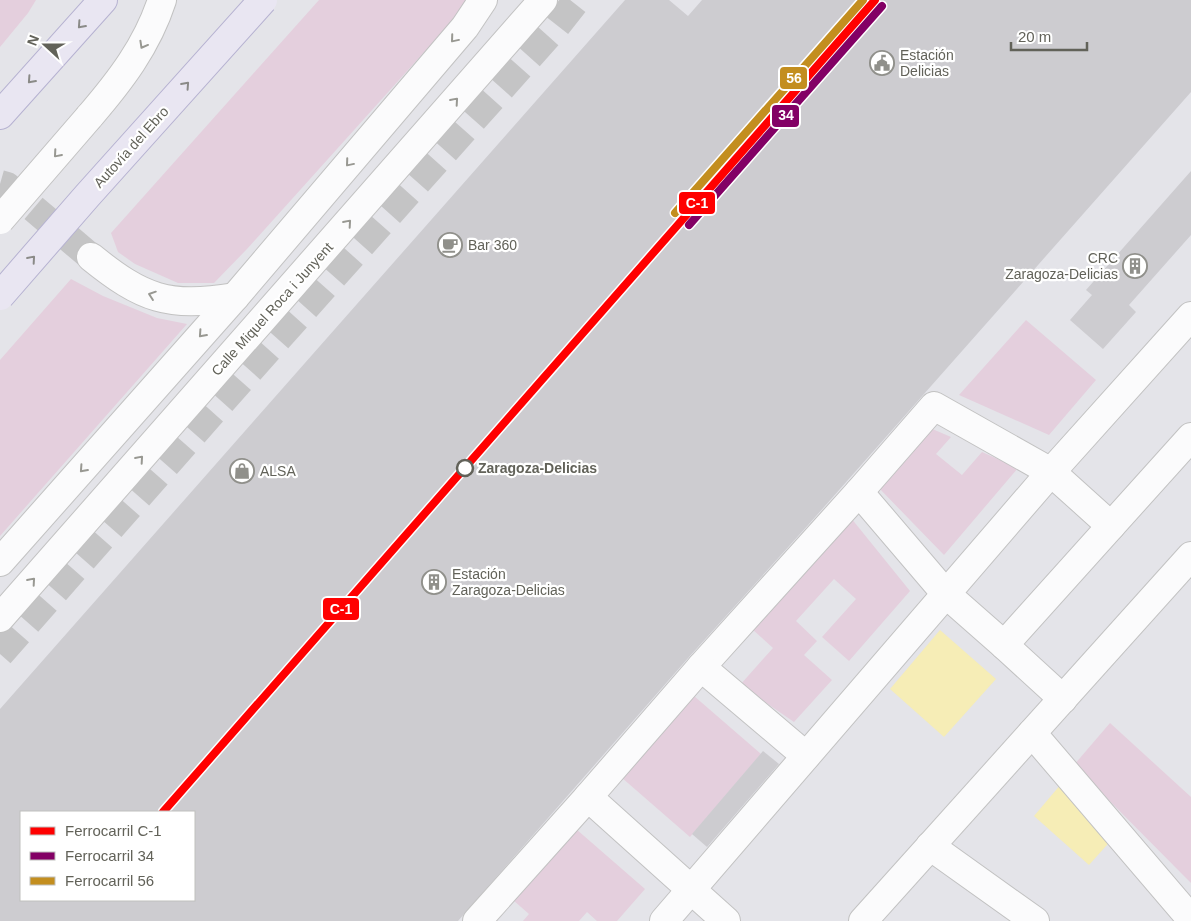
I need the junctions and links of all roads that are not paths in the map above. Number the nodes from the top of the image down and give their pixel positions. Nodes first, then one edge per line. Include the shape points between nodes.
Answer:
1 (162, 0) edge
2 (263, 0) edge
3 (483, 0) edge
4 (543, 0) edge
5 (101, 1) edge
6 (0, 115) edge
7 (0, 220) edge
8 (91, 257) tunnel mouth
9 (0, 296) edge
10 (235, 297) junction
11 (1191, 316) edge
12 (1191, 437) edge
13 (1051, 472) junction
14 (859, 492) junction
15 (1111, 526) junction
16 (1191, 556) edge
17 (0, 562) edge
18 (946, 594) junction
19 (0, 618) edge
20 (1004, 644) junction
21 (701, 667) junction
22 (1063, 699) junction
23 (1032, 733) junction
24 (806, 756) junction
25 (588, 797) junction
26 (930, 846) junction
27 (691, 889) junction
28 (1191, 919) edge
29 (478, 921) edge
30 (664, 921) edge
31 (726, 921) edge
32 (863, 921) edge
33 (1035, 921) edge

1 -> 7 street, bridge via 146,39 120,81
9 -> 2 main road, Autovía del Ebro, bridge
3 -> 10 street via 465,27
19 -> 4 street, Calle Miquel Roca i Junyent
5 -> 6 main road
10 -> 8 street via 188,302 168,300 141,291
10 -> 17 street
11 - 13 street
12 - 15 street
13 - 14 street via 934,406
13 - 15 street
13 - 18 street
14 - 18 street
14 - 21 street
15 - 20 street
16 - 22 street
18 - 20 street
18 - 24 street
20 - 22 street
21 - 24 street
21 - 25 street
22 - 23 street
23 - 26 street
23 - 28 street
24 - 27 street
25 - 27 street
25 - 29 street
26 - 32 street
26 - 33 street
27 - 30 street
27 - 31 street

